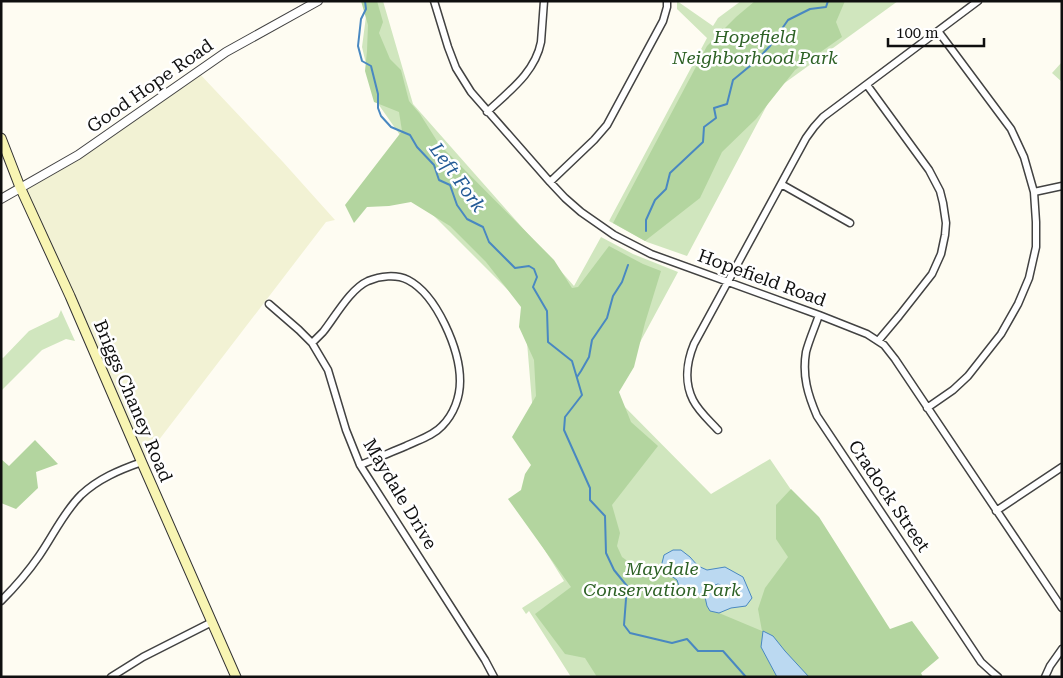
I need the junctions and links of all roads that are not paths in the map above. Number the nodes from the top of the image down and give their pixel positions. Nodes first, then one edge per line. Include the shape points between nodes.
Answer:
1 (318, 1) edge
2 (434, 1) edge
3 (544, 1) edge
4 (667, 1) edge
5 (978, 1) edge
6 (938, 31) junction
7 (867, 84) junction
8 (486, 112) junction
9 (1, 138) edge
10 (550, 182) junction
11 (781, 184) junction
12 (1062, 186) edge
13 (20, 187) junction
14 (1034, 192) junction
15 (1, 199) edge
16 (850, 223) dead end
17 (728, 282) junction
18 (269, 304) dead end
19 (819, 315) junction
20 (878, 341) junction
21 (312, 343) junction
22 (927, 408) junction
23 (718, 430) dead end
24 (142, 462) junction
25 (360, 465) junction
26 (1062, 468) edge
27 (996, 511) junction
28 (1, 601) edge
29 (1062, 608) edge
30 (212, 622) junction
31 (1062, 649) edge
32 (111, 677) edge
33 (236, 677) edge
34 (494, 677) edge
35 (998, 677) edge
36 (1045, 677) edge

1 - 13 street, Good Hope Road via 226,52 78,154
2 - 8 street, Hopefield Road via 456,68
3 - 8 street via 541,42 534,62 523,78
4 - 10 street via 662,21 607,125
5 - 6 street
6 - 7 street
6 - 14 street via 1011,129 1024,157
7 - 11 street via 814,127
7 - 20 street via 929,170 940,191 946,223 941,254 932,274
8 - 10 street, Hopefield Road
9 - 13 main road, Briggs Chaney Road
10 - 17 street, Hopefield Road via 581,212 614,235 652,254
11 - 16 street
11 - 17 street
12 - 14 street
13 - 15 street, Good Hope Road
13 - 24 main road, Briggs Chaney Road
14 - 22 street via 1036,248 1029,278 1018,304 1001,334 968,376
17 - 19 street, Hopefield Road
17 - 23 street via 694,344 688,366 688,385 693,400
18 - 21 street, Maydale Drive
19 - 20 street, Hopefield Road
19 - 35 street, Cradock Street via 806,352 805,368 806,387 817,416 982,662
20 - 22 street, Hopefield Road via 894,358
21 - 25 street, Maydale Drive via 328,370
21 - 25 street via 361,285 386,276 406,279 418,286 436,308 449,332 460,382 457,404 450,416 430,435
22 - 27 street, Hopefield Road
24 - 28 street via 102,479 80,496 39,557
24 - 30 main road, Briggs Chaney Road
25 - 34 street, Maydale Drive
26 - 27 street
27 - 29 street, Hopefield Road
30 - 32 street
30 - 33 main road, Briggs Chaney Road
31 - 36 street

